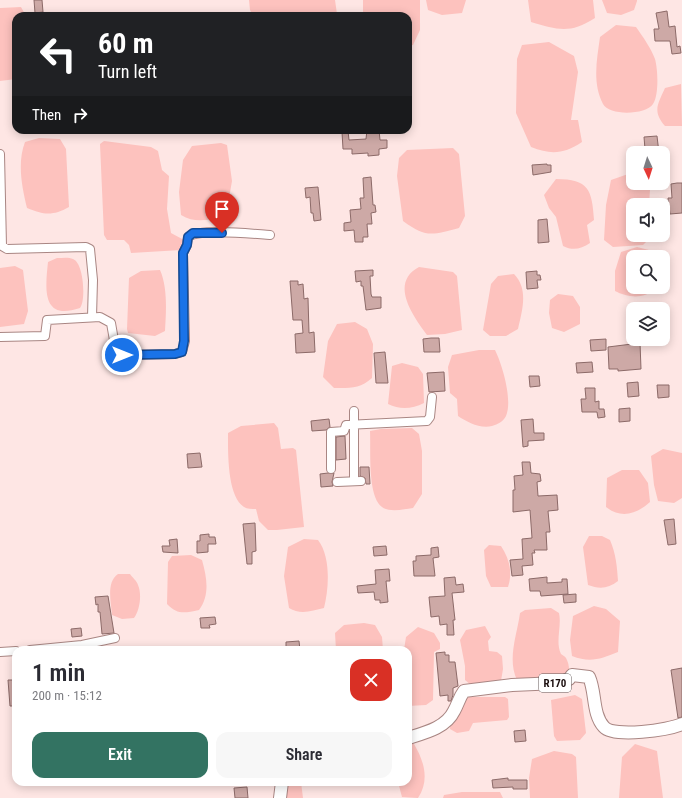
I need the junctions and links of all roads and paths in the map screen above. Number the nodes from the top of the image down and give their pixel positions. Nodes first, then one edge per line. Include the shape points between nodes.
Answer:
1 (0, 154) edge
2 (270, 235) dead end
3 (92, 317) junction
4 (0, 337) edge
5 (432, 397) dead end
6 (354, 411) dead end
7 (354, 424) junction
8 (331, 469) dead end
9 (336, 482) dead end
10 (115, 638) dead end
11 (72, 646) edge
12 (12, 651) edge
13 (0, 652) edge
14 (682, 724) edge
15 (412, 736) edge
16 (282, 786) edge
17 (280, 798) edge

1 - 3 street via 2,246 7,249 90,249 93,280
2 - 3 street via 193,233 188,237 183,253 182,352 122,355 116,352 111,323 100,317
3 - 4 street via 47,320 45,336
5 - 7 street via 430,417 427,421
6 - 7 street
7 - 8 street via 346,425 344,431 331,432
7 - 9 street via 358,481
10 - 11 street
12 - 13 street
14 - 15 main road, R170 via 674,728 645,732 613,732 604,727 598,715 589,677 572,675 569,679 558,682 464,691 457,701 454,712 442,725
16 - 17 main road

